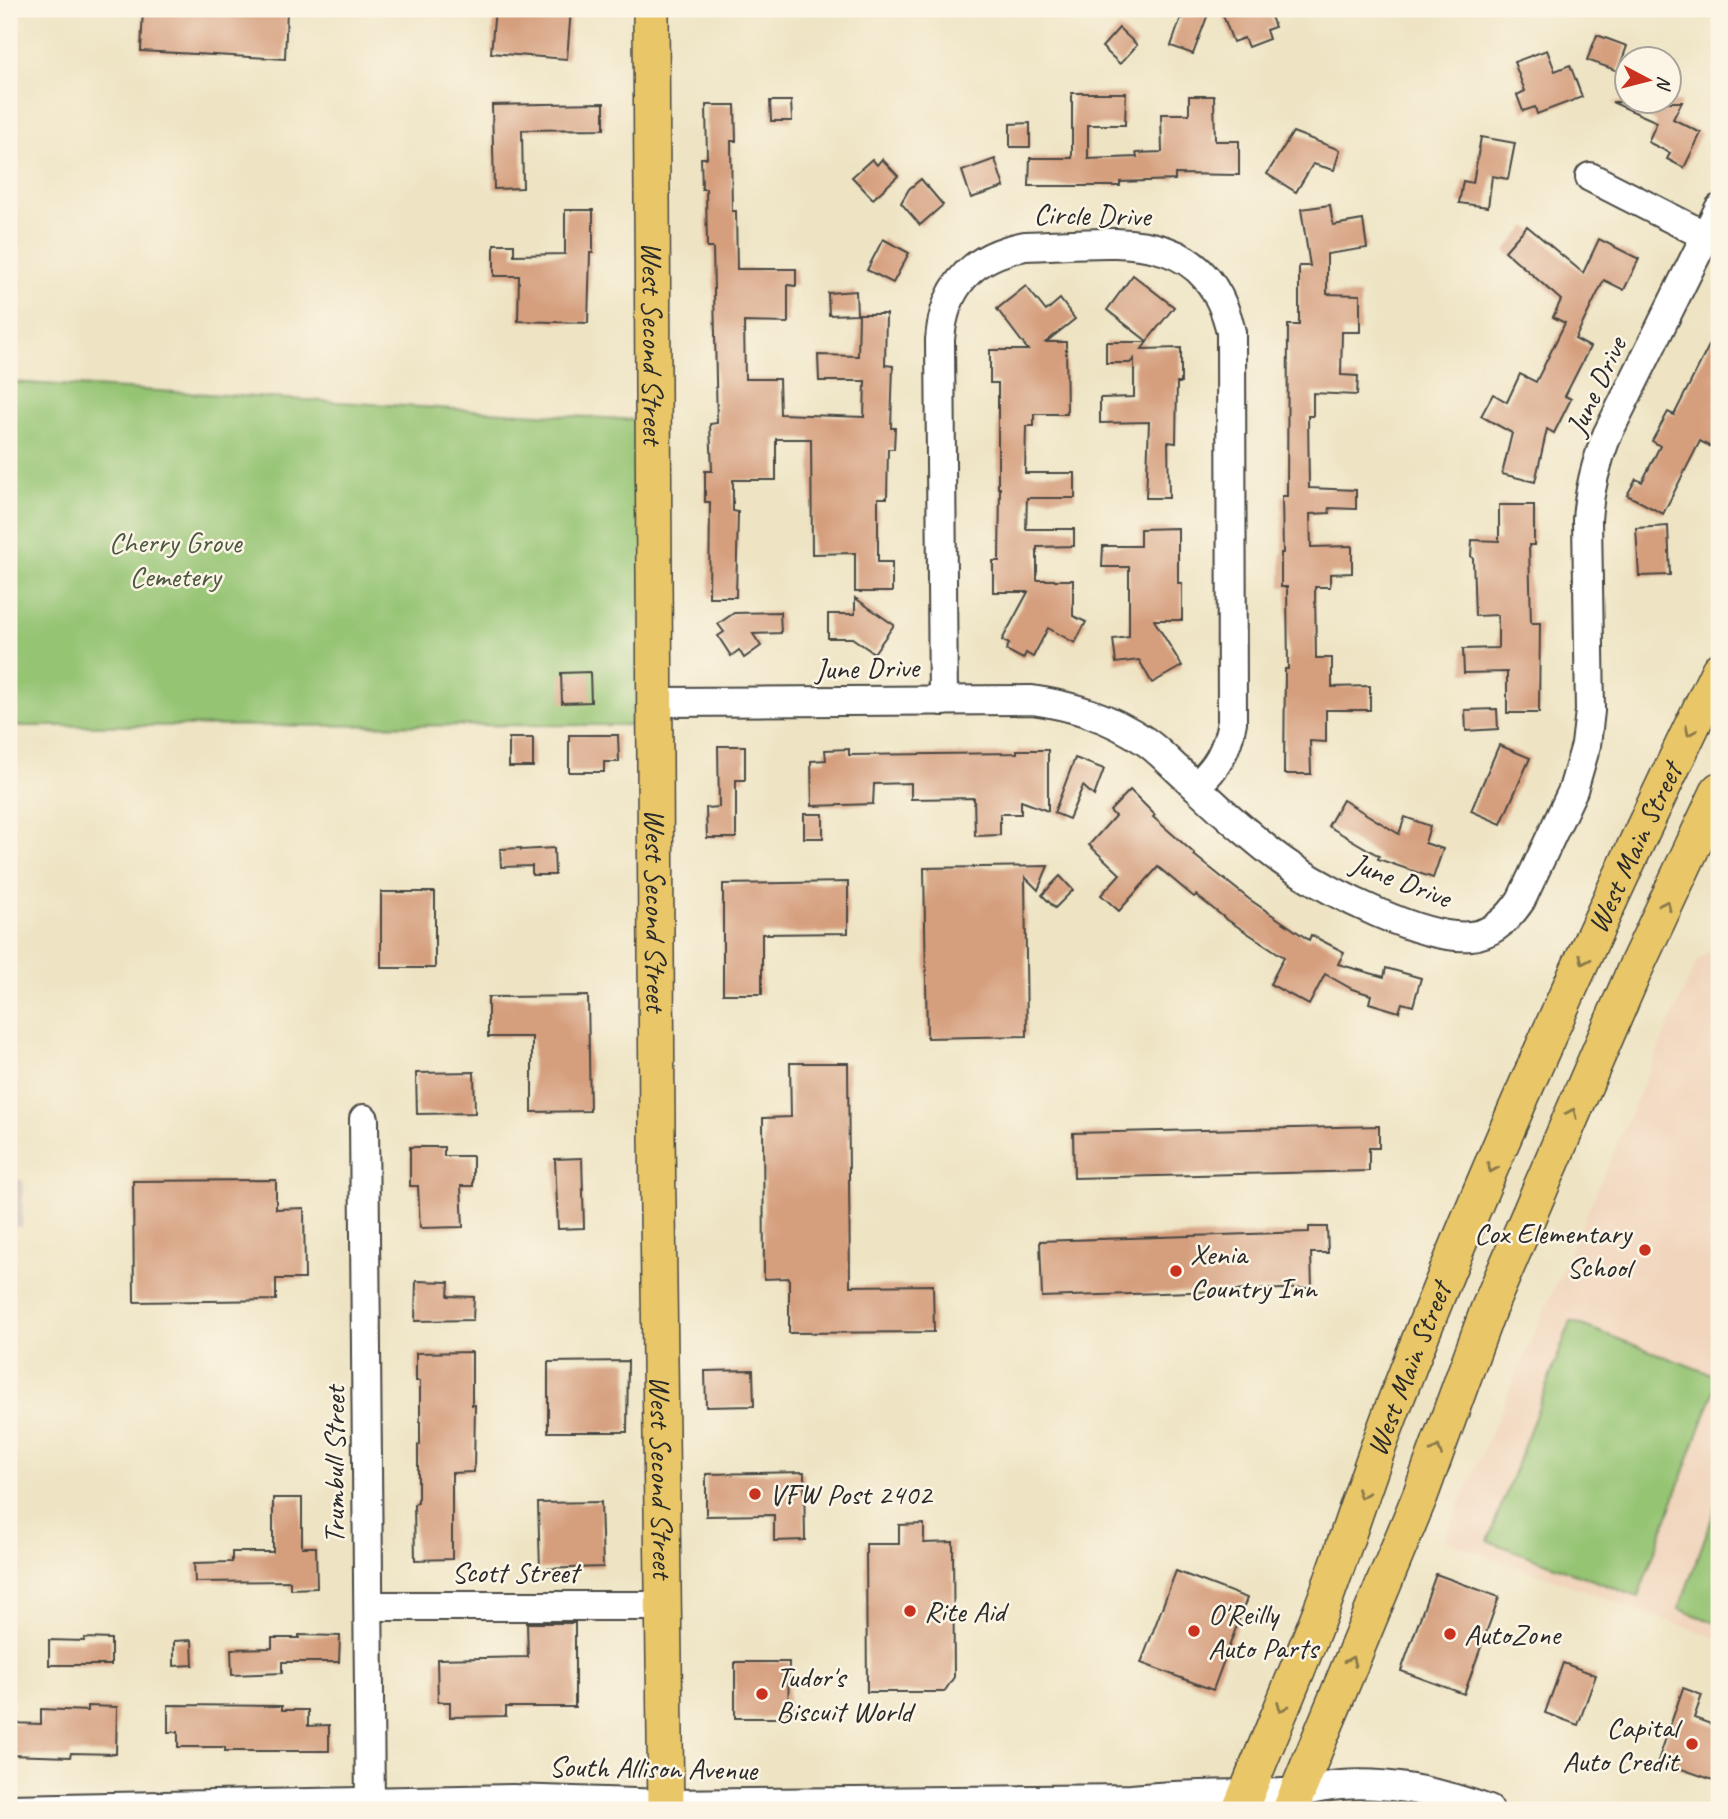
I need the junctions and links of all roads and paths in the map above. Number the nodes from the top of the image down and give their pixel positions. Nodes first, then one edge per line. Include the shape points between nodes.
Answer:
1 (650, 9) edge
2 (1590, 177) dead end
3 (1719, 209) edge
4 (1706, 236) junction
5 (1719, 670) edge
6 (943, 701) junction
7 (654, 702) junction
8 (1196, 786) junction
9 (1719, 790) edge
10 (364, 1119) dead end
11 (369, 1606) junction
12 (662, 1606) junction
13 (1293, 1801) edge
14 (1244, 1802) edge
15 (370, 1806) edge
16 (666, 1807) edge
17 (9, 1809) edge
18 (1489, 1810) edge

1 - 7 main road, West Second Street
2 - 4 street
3 - 4 street, June Drive
4 - 8 street, June Drive via 1595,468 1587,520 1587,745 1573,790 1512,914 1471,936 1414,926 1288,866
5 -> 14 main road, West Main Street via 1469,1220
6 - 7 street, June Drive
6 - 8 street, June Drive via 1031,700 1088,711 1148,743
6 - 8 street, Circle Drive via 940,340 952,294 970,270 1009,249 1134,244 1163,249 1209,280 1222,301 1230,332 1232,722 1220,759
7 - 12 main road, West Second Street
13 -> 9 main road, West Main Street via 1420,1496 1488,1310 1635,970
10 - 11 street, Trumbull Street
11 - 12 street, Scott Street
11 - 15 street, Trumbull Street
12 - 16 main road, West Second Street
13 - 14 street, South Allison Avenue
13 - 18 street, South Allison Avenue via 1341,1785 1375,1785 1424,1792
14 - 16 street, South Allison Avenue via 1184,1794 1132,1799
15 - 16 street, South Allison Avenue via 512,1799
15 - 17 street, South Allison Avenue

